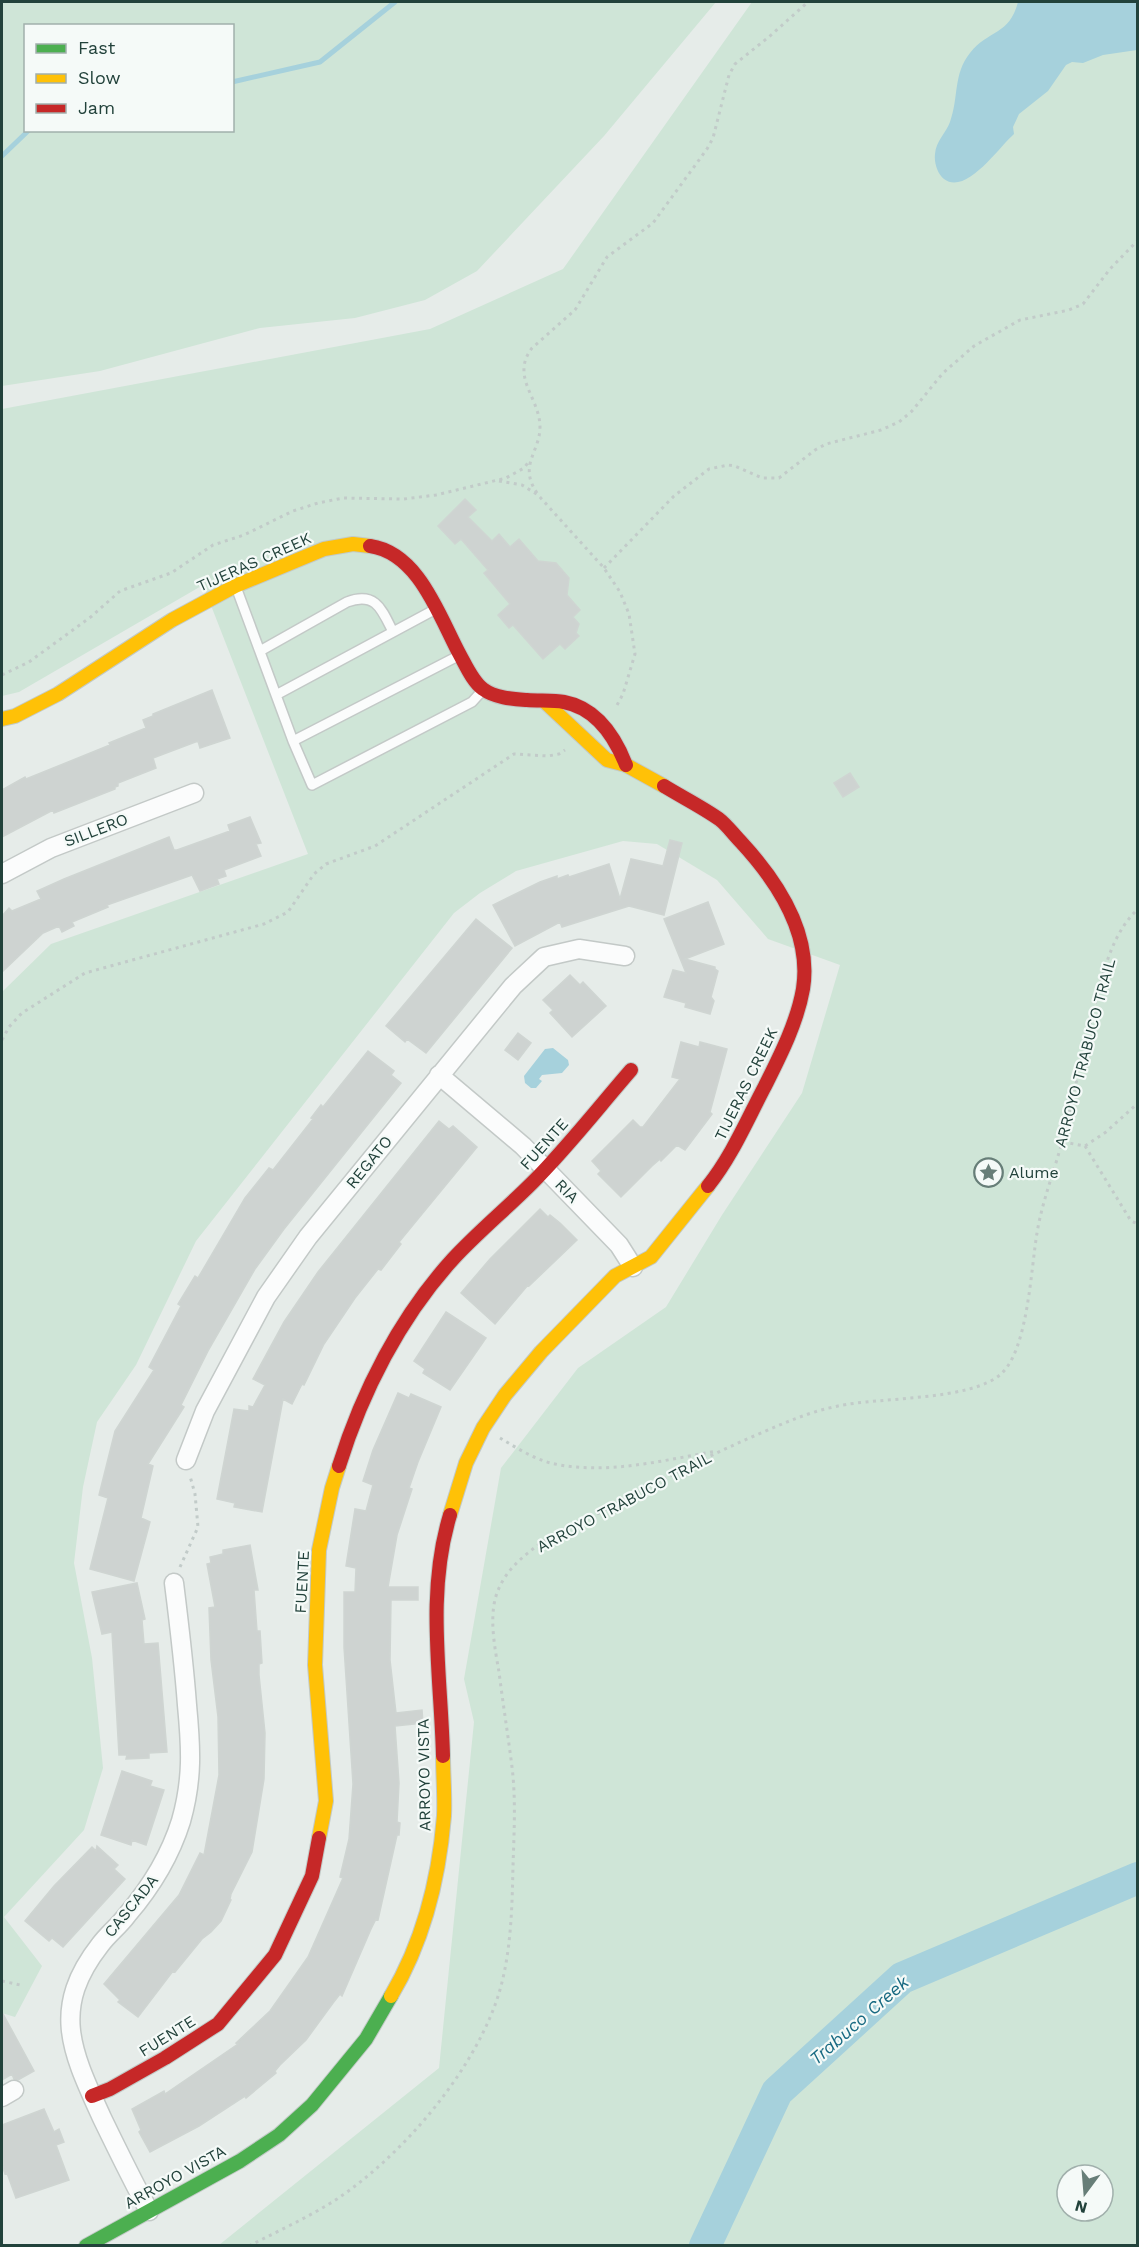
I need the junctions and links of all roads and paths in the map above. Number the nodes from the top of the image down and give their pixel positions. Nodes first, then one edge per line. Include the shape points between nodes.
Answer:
1 (808, 2) edge
2 (1137, 240) edge
3 (530, 459) junction
4 (498, 481) junction
5 (538, 495) junction
6 (604, 568) junction
7 (235, 586) junction
8 (436, 609) junction
9 (393, 632) junction
10 (260, 651) junction
11 (460, 655) junction
12 (2, 675) edge
13 (483, 689) junction
14 (276, 695) junction
15 (545, 702) junction
16 (2, 719) edge
17 (602, 723) junction
18 (582, 737) junction
19 (293, 741) junction
20 (626, 765) junction
21 (194, 793) dead end
22 (2, 874) edge
23 (1137, 909) edge
24 (625, 956) dead end
25 (2, 1041) edge
26 (631, 1070) dead end
27 (439, 1076) junction
28 (1137, 1103) edge
29 (1062, 1142) junction
30 (1085, 1146) junction
31 (545, 1168) junction
32 (1137, 1224) edge
33 (651, 1257) joint
34 (633, 1267) junction
35 (483, 1428) junction
36 (722, 1450) junction
37 (186, 1460) joint
38 (174, 1583) joint
39 (2, 1981) edge
40 (20, 1985) dead end
41 (92, 2096) junction
42 (149, 2211) junction
43 (86, 2246) edge
44 (249, 2246) edge

1 - 3 path via 735,64 707,149 653,223 608,257 576,310 527,356 524,373 540,425
2 - 6 path via 1083,304 1020,320 974,346 943,373 899,422 826,444 779,478 762,478 728,465 709,470 674,496
3 - 4 path via 524,468
3 - 5 path via 531,481
4 - 5 path via 522,485
4 - 12 path via 404,499 343,498 293,511 213,545 171,573 120,591 38,656
5 - 6 path
6 - 17 path via 629,614 635,654 623,694
7 - 8 street, TIJERAS CREEK via 324,549 353,544 381,548 409,565
7 - 10 lane
7 - 16 street, TIJERAS CREEK via 172,620 57,694
8 - 9 lane
8 - 11 street, TIJERAS CREEK
9 - 10 lane via 376,603 358,598
9 - 14 lane
10 - 14 lane
11 - 13 street, TIJERAS CREEK
11 - 19 lane
13 - 15 street via 508,699
13 - 19 lane via 472,702 312,785
14 - 19 lane
15 - 17 street via 565,702
15 - 18 street, TIJERAS CREEK
17 - 20 street
18 - 20 street, TIJERAS CREEK via 607,760
18 - 25 path via 559,754 514,754 375,846 326,864 279,918 85,973 22,1013
20 - 33 street, TIJERAS CREEK via 720,820 764,867 798,932 804,969 798,1009 783,1052 730,1155
21 - 22 street, SILLERO via 51,848
23 - 29 path, ARROYO TRABUCO TRAIL via 1106,964
24 - 27 street, REGATO via 579,949 544,957 513,986
26 - 31 street, FUENTE
27 - 31 street, RIA
27 - 37 street, REGATO via 308,1237 266,1297 205,1411
28 - 30 path
29 - 30 path
29 - 36 path, ARROYO TRABUCO TRAIL via 1038,1229 1017,1349 1002,1373 989,1383 960,1391 838,1406 801,1416
30 - 32 path via 1131,1221
31 - 34 street, RIA via 619,1245
31 - 41 street, FUENTE via 452,1260 416,1307 386,1355 352,1425 332,1488 319,1550 315,1665 326,1801 312,1876 275,1955 218,2024 165,2058
33 - 34 street, ARROYO VISTA
34 - 35 street, ARROYO VISTA via 615,1276 541,1352
35 - 36 path via 554,1464 608,1468
35 - 42 street, ARROYO VISTA via 456,1492 438,1568 436,1653 444,1813 434,1884 412,1954 366,2039 312,2106 279,2135
36 - 44 path, ARROYO TRABUCO TRAIL via 542,1542 505,1576 496,1597 493,1620 512,1769 514,1837 512,1904 496,2004 477,2047 458,2076 397,2150 336,2199
37 - 38 path via 198,1527
38 - 41 street, CASCADA via 192,1760 188,1791 166,1859 149,1888 101,1943 76,1982 70,2008 71,2037
39 - 40 path
41 - 42 street, CASCADA
42 - 43 street, ARROYO VISTA

